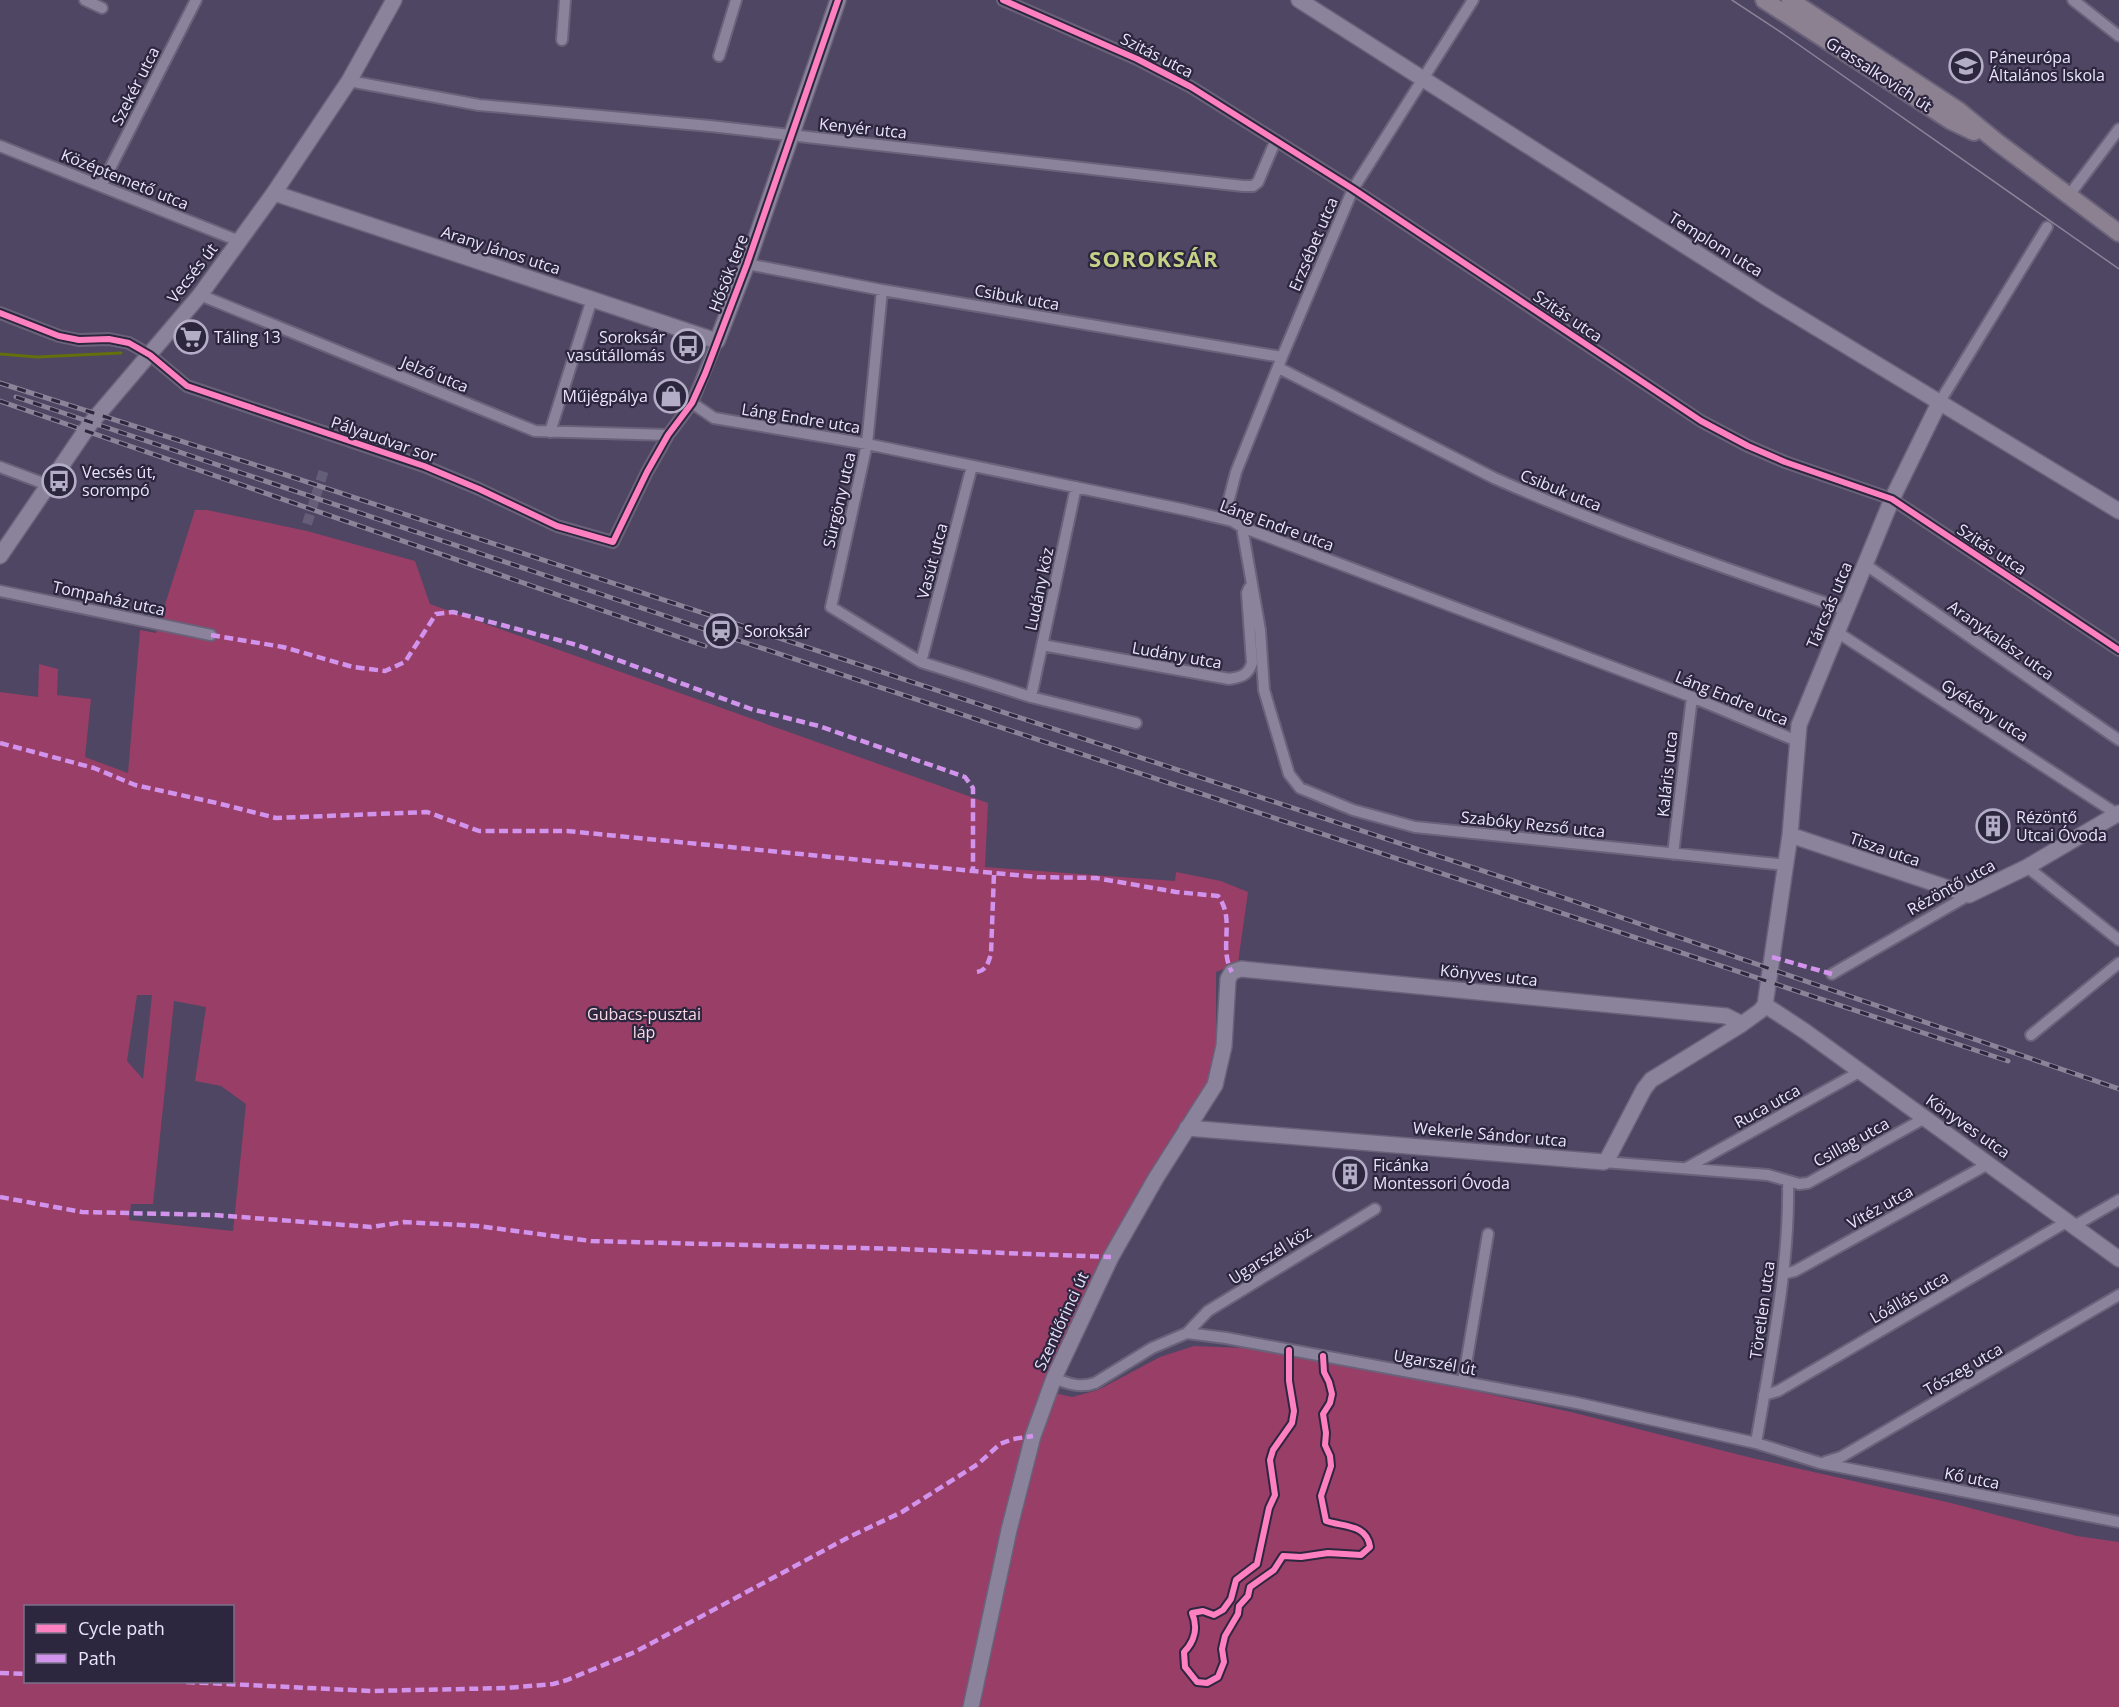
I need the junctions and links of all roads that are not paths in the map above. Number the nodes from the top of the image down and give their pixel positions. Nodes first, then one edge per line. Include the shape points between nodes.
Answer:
1 (85, 0) edge
2 (196, 0) edge
3 (394, 0) edge
4 (565, 0) edge
5 (736, 0) edge
6 (838, 0) edge
7 (1003, 0) edge
8 (1299, 0) edge
9 (1473, 0) edge
10 (1764, 0) edge
11 (1790, 0) edge
12 (2073, 0) edge
13 (102, 8) dead end
14 (2119, 36) edge
15 (562, 39) dead end
16 (719, 56) dead end
17 (1423, 80) junction
18 (349, 81) junction
19 (2119, 129) edge
20 (791, 135) junction
21 (1275, 142) junction
22 (1997, 142) junction
23 (0, 146) edge
24 (101, 186) junction
25 (1353, 189) junction
26 (274, 193) junction
27 (2070, 195) junction
28 (2047, 227) dead end
29 (2119, 233) edge
30 (239, 241) junction
31 (747, 264) junction
32 (882, 290) junction
33 (200, 295) junction
34 (592, 299) junction
35 (0, 314) edge
36 (717, 341) junction
37 (150, 355) junction
38 (1280, 362) junction
39 (693, 403) junction
40 (1939, 403) junction
41 (550, 432) junction
42 (668, 435) junction
43 (867, 444) junction
44 (972, 466) junction
45 (0, 467) edge
46 (48, 485) junction
47 (1076, 488) junction
48 (1892, 499) junction
49 (2119, 511) edge
50 (1237, 524) junction
51 (613, 542) joint
52 (0, 556) edge
53 (1866, 565) junction
54 (1252, 580) junction
55 (0, 591) edge
56 (1846, 610) junction
57 (1837, 632) junction
58 (212, 635) dead end
59 (1042, 645) junction
60 (2119, 650) edge
61 (921, 662) junction
62 (1031, 697) junction
63 (1692, 697) junction
64 (1136, 723) dead end
65 (2119, 740) edge
66 (1797, 741) junction
67 (1289, 774) joint
68 (2118, 814) edge
69 (1790, 835) junction
70 (1673, 854) junction
71 (1786, 865) junction
72 (2027, 867) junction
73 (1969, 895) junction
74 (2119, 940) edge
75 (2119, 963) edge
76 (1232, 972) joint
77 (1832, 974) dead end
78 (1765, 1005) junction
79 (1742, 1024) junction
80 (2031, 1035) dead end
81 (1861, 1071) junction
82 (1925, 1118) junction
83 (1188, 1128) junction
84 (1604, 1162) junction
85 (1990, 1164) junction
86 (1687, 1168) junction
87 (1788, 1181) junction
88 (2119, 1200) edge
89 (1375, 1209) dead end
90 (2071, 1223) junction
91 (1488, 1234) dead end
92 (2119, 1259) edge
93 (1783, 1274) junction
94 (2119, 1295) edge
95 (1188, 1333) junction
96 (1054, 1378) junction
97 (1463, 1382) junction
98 (1764, 1395) junction
99 (1756, 1443) junction
100 (1820, 1463) junction
101 (2119, 1522) edge
102 (971, 1707) edge

1 - 13 street
2 - 24 street, Szekér utca
3 - 18 main road, Vecsés út
4 - 15 street
5 - 16 street
6 - 20 main road, Hősök tere
7 - 21 street, Szitás utca via 1158,69
8 - 17 main road, Templom utca
9 - 17 street, Erzsébet utca
10 - 22 main road, Grassalkovich út via 1951,121
11 - 22 main road, Grassalkovich út via 1958,110
12 - 14 street
17 - 25 street, Erzsébet utca
17 - 40 main road, Templom utca
18 - 20 street, Kenyér utca via 479,105
18 - 26 main road, Vecsés út
19 - 27 street
20 - 21 street, Kenyér utca via 1249,186 1258,182
20 - 31 main road, Hősök tere
21 - 25 street, Szitás utca
22 - 27 main road, Grassalkovich út
23 - 24 street, Középtemető utca
24 - 30 street, Középtemető utca
25 - 38 street, Erzsébet utca
25 - 48 street, Szitás utca via 1708,426 1785,462
26 - 30 main road, Vecsés út
26 - 34 main road, Arany János utca
27 - 29 main road, Grassalkovich út
28 - 40 street, Tárcsás utca
30 - 33 main road, Vecsés út
31 - 32 street, Csibuk utca
31 - 36 main road, Hősök tere
32 - 38 street, Csibuk utca
32 - 43 street, Sürgöny utca
33 - 37 main road, Vecsés út
33 - 41 street, Jelző utca via 535,431
34 - 36 main road, Arany János utca
34 - 41 street
35 - 37 street, Pályaudvar sor via 59,336 129,343
36 - 39 street, Hősök tere
37 - 46 main road, Vecsés út via 91,423
37 - 51 street, Pályaudvar sor via 187,386 424,466 557,526
38 - 50 street, Erzsébet utca via 1236,472 1228,503
38 - 56 street, Csibuk utca via 1529,494
39 - 42 street, Hősök tere
39 - 43 street, Láng Endre utca via 714,418
40 - 48 main road, Tárcsás utca
40 - 49 main road, Templom utca
41 - 42 street, Jelző utca
42 - 51 street, Hősök tere
43 - 44 street, Láng Endre utca
43 - 61 street, Sürgöny utca via 831,607
44 - 47 street, Láng Endre utca
44 - 61 street, Vasút utca
45 - 46 street
46 - 52 main road, Vecsés út
47 - 50 street, Láng Endre utca
47 - 59 street, Ludány köz
48 - 53 main road, Tárcsás utca
48 - 60 street, Szitás utca
50 - 54 street, Erzsébet utca
50 - 63 street, Láng Endre utca
53 - 56 main road, Tárcsás utca
53 - 65 street, Aranykalász utca
54 - 59 street, Ludány utca via 1247,593 1252,663 1248,673 1240,677 1229,679
54 - 67 street, Erzsébet utca via 1264,690
55 - 58 street, Tompaház utca
56 - 57 main road, Tárcsás utca
57 - 66 main road, Tárcsás utca via 1799,725
57 - 68 street, Gyékény utca
59 - 62 street, Ludány köz
61 - 62 street
62 - 64 street
63 - 66 street, Láng Endre utca
63 - 70 street, Kaláris utca
66 - 69 main road, Tárcsás utca
67 - 70 street, Szabóky Rezső utca via 1300,788 1353,810 1407,825
68 - 72 main road, Rézöntő utca
69 - 71 main road, Tárcsás utca
69 - 73 main road, Tisza utca
70 - 71 street, Szabóky Rezső utca
71 - 78 main road, Tárcsás utca
72 - 73 main road, Rézöntő utca
72 - 74 street
73 - 77 street, Rézöntő utca
75 - 80 street
76 - 79 main road, Könyves utca via 1241,969 1726,1016
76 - 83 main road, Szentlőrinci út via 1227,979 1221,1065 1215,1085
78 - 79 main road
78 - 81 main road, Könyves utca
79 - 84 main road via 1651,1080
81 - 82 main road, Könyves utca
81 - 86 street, Ruca utca
82 - 85 main road, Könyves utca
82 - 87 street, Csillag utca via 1808,1183
83 - 84 main road, Wekerle Sándor utca
83 - 96 main road, Szentlőrinci út via 1111,1257
84 - 86 street, Wekerle Sándor utca
85 - 90 main road, Könyves utca
85 - 93 street, Vitéz utca
86 - 87 street, Wekerle Sándor utca via 1768,1175
87 - 93 street, Töretlen utca
88 - 90 street, Lóállás utca
89 - 95 street, Ugarszél köz via 1208,1311
90 - 92 main road, Könyves utca
90 - 98 street, Lóállás utca via 1778,1391
91 - 97 street
93 - 98 street, Töretlen utca
94 - 100 street, Tószeg utca via 1841,1457
95 - 96 street via 1152,1348 1095,1383 1072,1385
95 - 97 street, Ugarszél út
96 - 102 main road, Szentlőrinci út via 1033,1436
97 - 99 street, Ugarszél út
98 - 99 street, Töretlen utca
99 - 100 street, Ugarszél út
100 - 101 street, Kő utca

